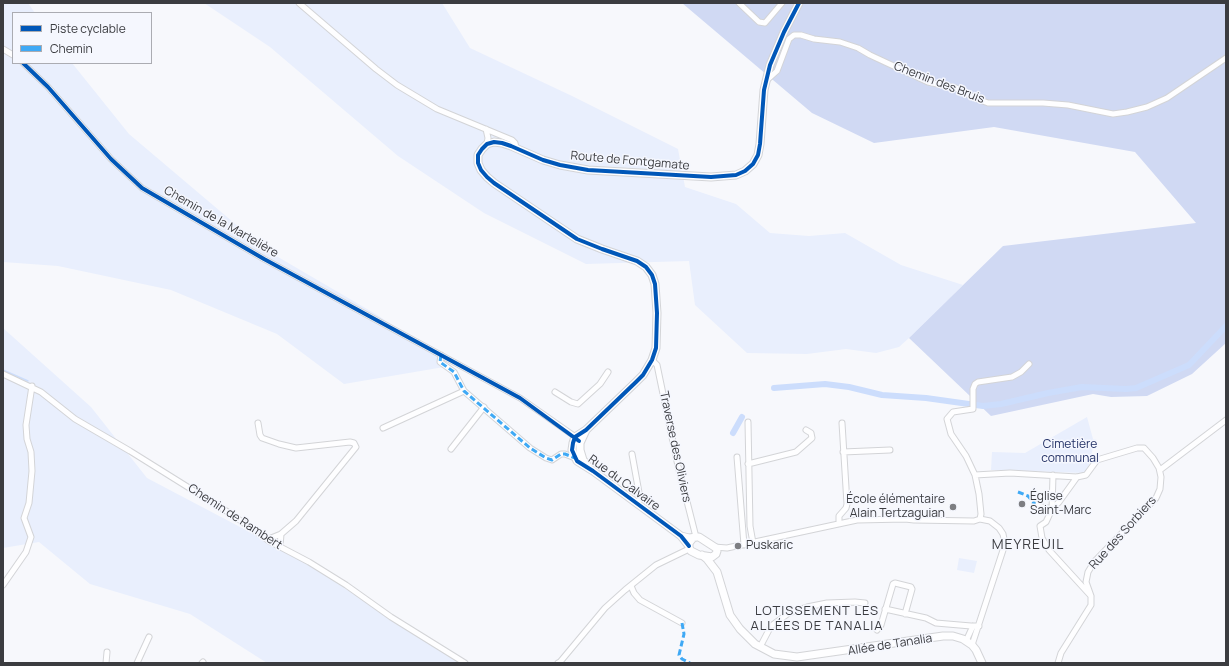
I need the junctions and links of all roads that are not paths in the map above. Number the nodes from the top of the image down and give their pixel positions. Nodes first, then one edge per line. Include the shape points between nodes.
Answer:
1 (299, 3) edge
2 (739, 3) edge
3 (782, 3) edge
4 (799, 3) edge
5 (3, 49) edge
6 (12, 54) edge
7 (1226, 58) edge
8 (24, 64) edge
9 (765, 82) junction
10 (486, 129) junction
11 (487, 144) junction
12 (516, 148) junction
13 (440, 356) junction
14 (652, 360) junction
15 (1029, 364) dead end
16 (608, 372) dead end
17 (3, 374) edge
18 (32, 386) junction
19 (464, 391) junction
20 (555, 392) dead end
21 (484, 408) junction
22 (1226, 420) edge
23 (748, 422) dead end
24 (258, 423) dead end
25 (842, 423) dead end
26 (383, 428) dead end
27 (806, 430) dead end
28 (578, 440) junction
29 (450, 449) dead end
30 (890, 450) dead end
31 (843, 452) junction
32 (632, 454) dead end
33 (737, 457) dead end
34 (575, 458) junction
35 (748, 464) junction
36 (1160, 470) junction
37 (593, 471) junction
38 (975, 475) junction
39 (1053, 475) junction
40 (1077, 477) junction
41 (637, 504) junction
42 (1035, 504) dead end
43 (1052, 509) junction
44 (980, 518) junction
45 (839, 524) junction
46 (281, 534) junction
47 (681, 536) junction
48 (694, 537) junction
49 (269, 541) junction
50 (753, 543) junction
51 (744, 545) junction
52 (280, 547) junction
53 (714, 547) junction
54 (689, 548) junction
55 (727, 548) junction
56 (702, 555) junction
57 (716, 555) junction
58 (713, 566) junction
59 (3, 585) edge
60 (631, 586) junction
61 (1091, 596) junction
62 (865, 603) dead end
63 (886, 609) junction
64 (905, 614) junction
65 (682, 623) dead end
66 (976, 626) junction
67 (877, 630) dead end
68 (149, 638) dead end
69 (969, 643) junction
70 (760, 647) junction
71 (107, 652) dead end
72 (106, 663) edge
73 (137, 663) edge
74 (465, 663) edge
75 (558, 663) edge
76 (982, 663) edge
77 (1058, 663) edge

1 - 10 street via 398,85 437,109
2 - 3 street via 759,22 765,23
4 - 9 street, Route de Fontgamate via 784,32
5 - 6 street
7 - 9 street, Chemin des Bruis via 1168,98 1147,107 1113,114 1068,105 988,103 956,88 928,82 858,48 840,42 794,34 789,39 777,70
8 - 13 street, Chemin de la Martelière via 48,87 111,159 142,188
9 - 12 street, Route de Fontgamate via 758,155 753,164 736,175 711,177 588,170 543,160
10 - 11 street
10 - 12 street via 512,140
11 - 12 street, Route de Fontgamate via 502,143
11 - 14 street via 478,155 478,163 481,170 494,183 577,239 637,261 646,267 655,284 656,348
13 - 19 street via 440,362 454,372
13 - 28 street, Chemin de la Martelière via 520,398
14 - 28 street via 640,379
14 - 48 street, Traverse des Oliviers via 657,365
15 - 38 street via 1012,377 978,382 973,389 973,404 970,410 953,412 948,417 951,434
16 - 20 street via 600,384 578,404
17 - 18 street, Chemin de Rambert
18 - 49 street, Chemin de Rambert via 75,419 231,514
18 - 59 street via 26,425 32,471 29,502 24,518 31,537 26,552
19 - 21 street
19 - 26 street
21 - 29 street
21 - 34 street via 513,434 546,458 552,460 561,454
22 - 36 street
23 - 35 street
24 - 46 street via 262,438 279,444 296,448 350,442 356,447 296,521
25 - 31 street
27 - 35 street via 811,433 812,438 796,452
28 - 34 street, Rue du Calvaire via 573,443
28 - 37 street via 583,460
30 - 31 street
31 - 45 street via 847,504 839,516
32 - 41 street via 640,498
33 - 51 street
34 - 37 street, Rue du Calvaire
35 - 50 street
36 - 40 street via 1153,458 1140,447 1097,460 1086,476
36 - 61 street, Rue des Sorbiers via 1160,489 1156,498 1094,562 1088,572 1086,582
37 - 41 street, Rue du Calvaire
38 - 39 street
38 - 44 street
39 - 40 street
39 - 43 street
40 - 43 street
41 - 47 street, Rue du Calvaire
42 - 43 street
43 - 61 street via 1046,522 1040,526 1042,538 1049,550
44 - 45 street via 974,521 905,519
44 - 66 street via 990,521 999,528 1005,544
45 - 50 street
46 - 49 street
46 - 52 street
47 - 48 street, Rue du Calvaire
47 - 54 street, Rue du Calvaire
48 - 53 street, Rue du Calvaire via 699,537
48 - 54 street
49 - 52 street, Chemin de Rambert
50 - 51 street
51 - 55 street
52 - 74 street, Chemin de Rambert via 309,562
53 - 55 street
53 - 57 street via 717,549
54 - 56 street via 693,553
54 - 60 street via 656,565
55 - 57 street
56 - 57 street
56 - 58 street, Allée de Tanalia
57 - 58 street
58 - 70 street, Allée de Tanalia via 719,577 730,615 747,637
60 - 65 street via 640,600
60 - 75 street via 605,608
61 - 77 street via 1091,605 1061,653
62 - 70 street via 827,603 789,613 771,626
63 - 64 street
63 - 64 street via 893,584 896,583 912,589
63 - 67 street
64 - 66 street via 926,618 936,623
66 - 69 street
68 - 73 street
69 - 70 street, Allée de Tanalia via 953,636 943,636 797,657 777,654
69 - 76 street via 976,650
71 - 72 street

